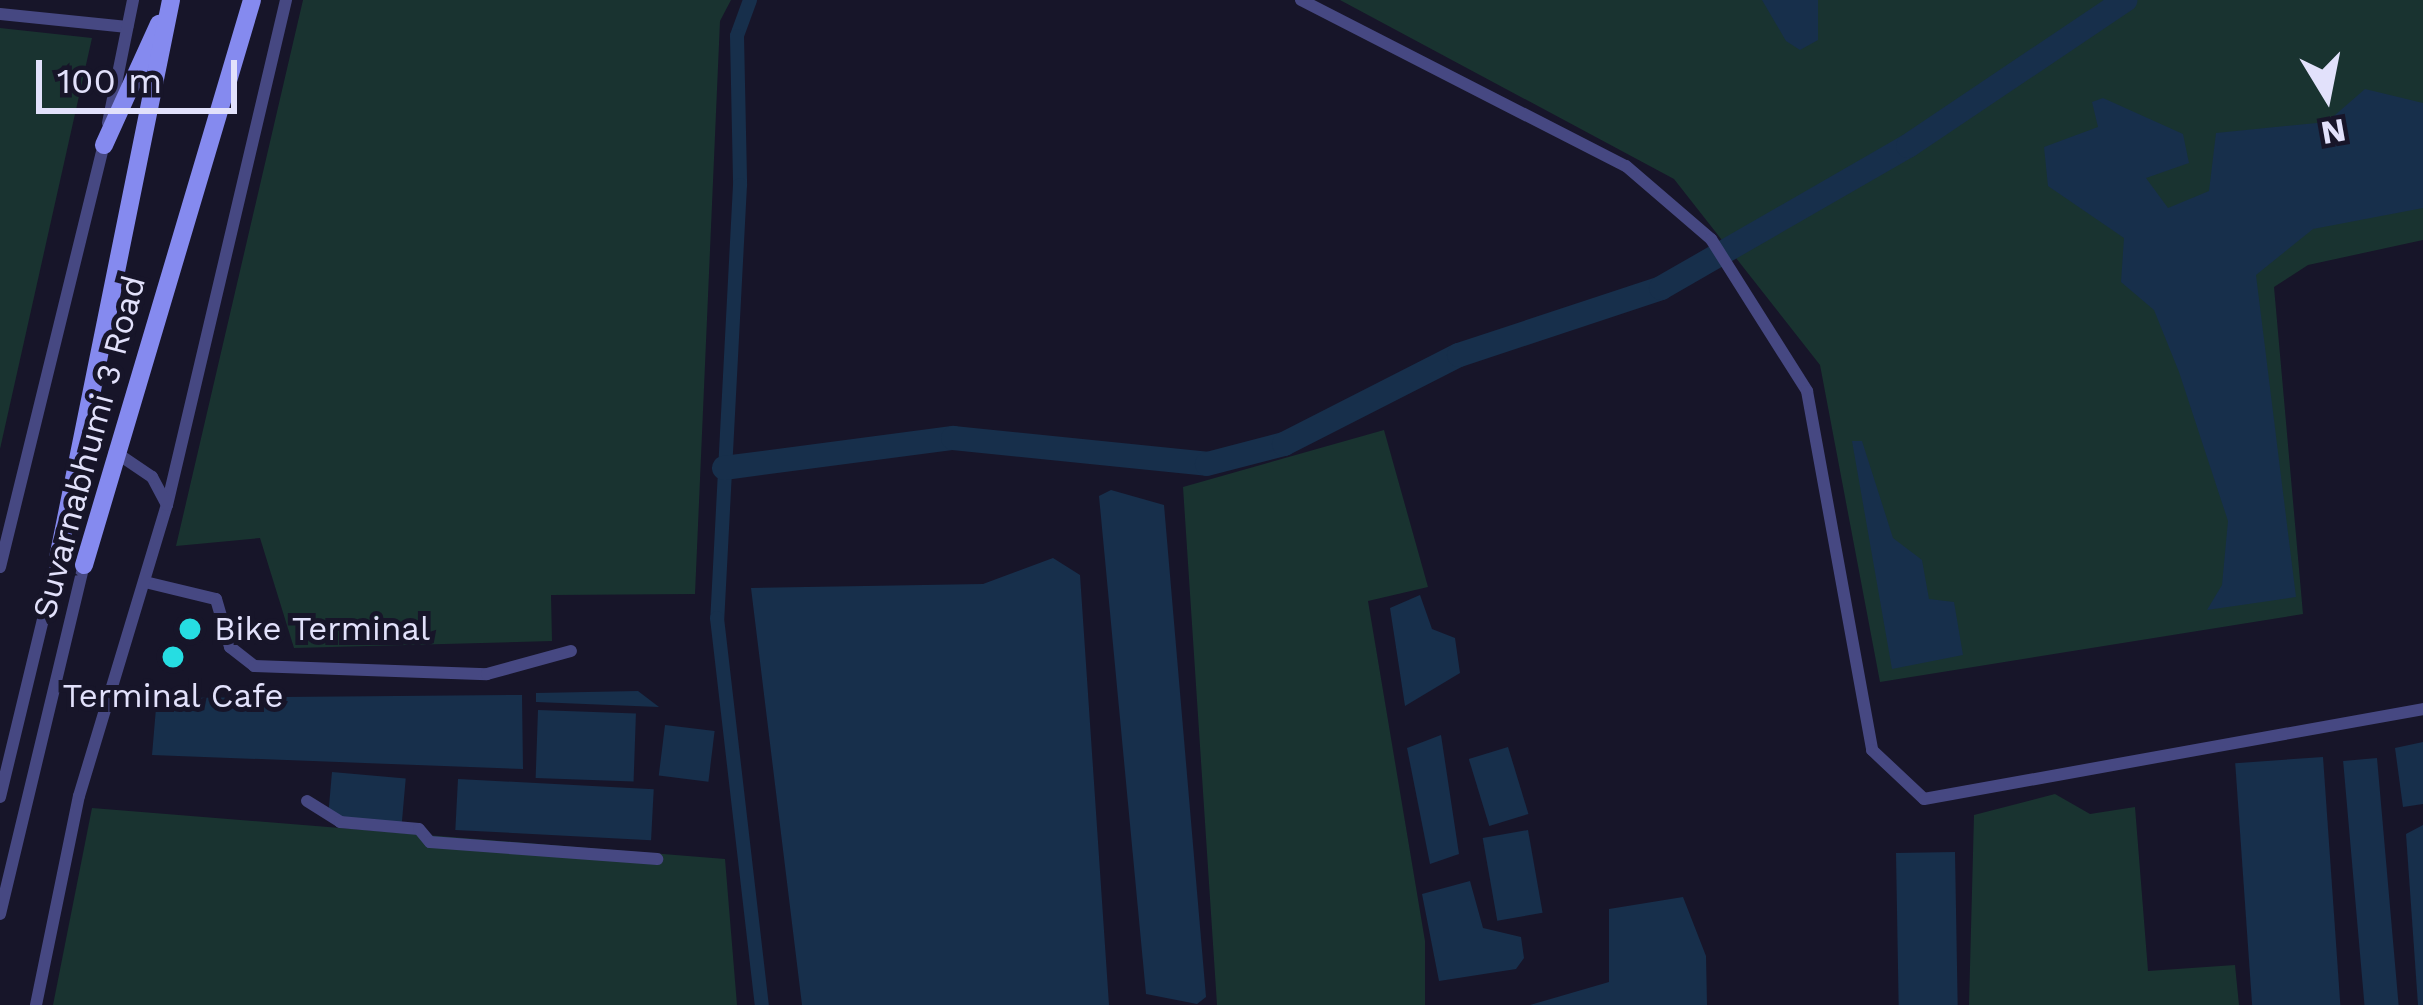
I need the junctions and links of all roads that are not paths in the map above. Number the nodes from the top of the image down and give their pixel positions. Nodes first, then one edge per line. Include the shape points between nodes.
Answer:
1 (133, 0) edge
2 (170, 0) edge
3 (253, 0) edge
4 (286, 0) edge
5 (1300, 0) edge
6 (0, 14) edge
7 (127, 27) junction
8 (104, 146) junction
9 (114, 452) junction
10 (167, 505) junction
11 (58, 557) joint
12 (1, 559) edge
13 (84, 565) joint
14 (145, 582) junction
15 (571, 651) dead end
16 (2423, 709) edge
17 (0, 797) edge
18 (307, 802) dead end
19 (657, 860) dead end
20 (0, 914) edge
21 (36, 1005) edge

1 - 7 street
2 - 8 main road
2 - 11 main road, Suvarnabhumi 3 Road
3 - 9 main road, Suvarnabhumi 3 Road
4 - 10 street
5 - 16 street via 1626,166 1711,239 1788,349 1822,439 1872,750 1924,799
6 - 7 street
7 - 8 street
8 - 12 street
9 - 10 street via 152,477
9 - 13 main road, Suvarnabhumi 3 Road
10 - 14 street
11 - 17 street, Suvarnabhumi 3 Road
13 - 20 street, Suvarnabhumi 3 Road
14 - 15 street via 215,599 230,647 254,666 487,674
14 - 21 street via 76,806
18 - 19 street via 340,822 419,829 430,842

